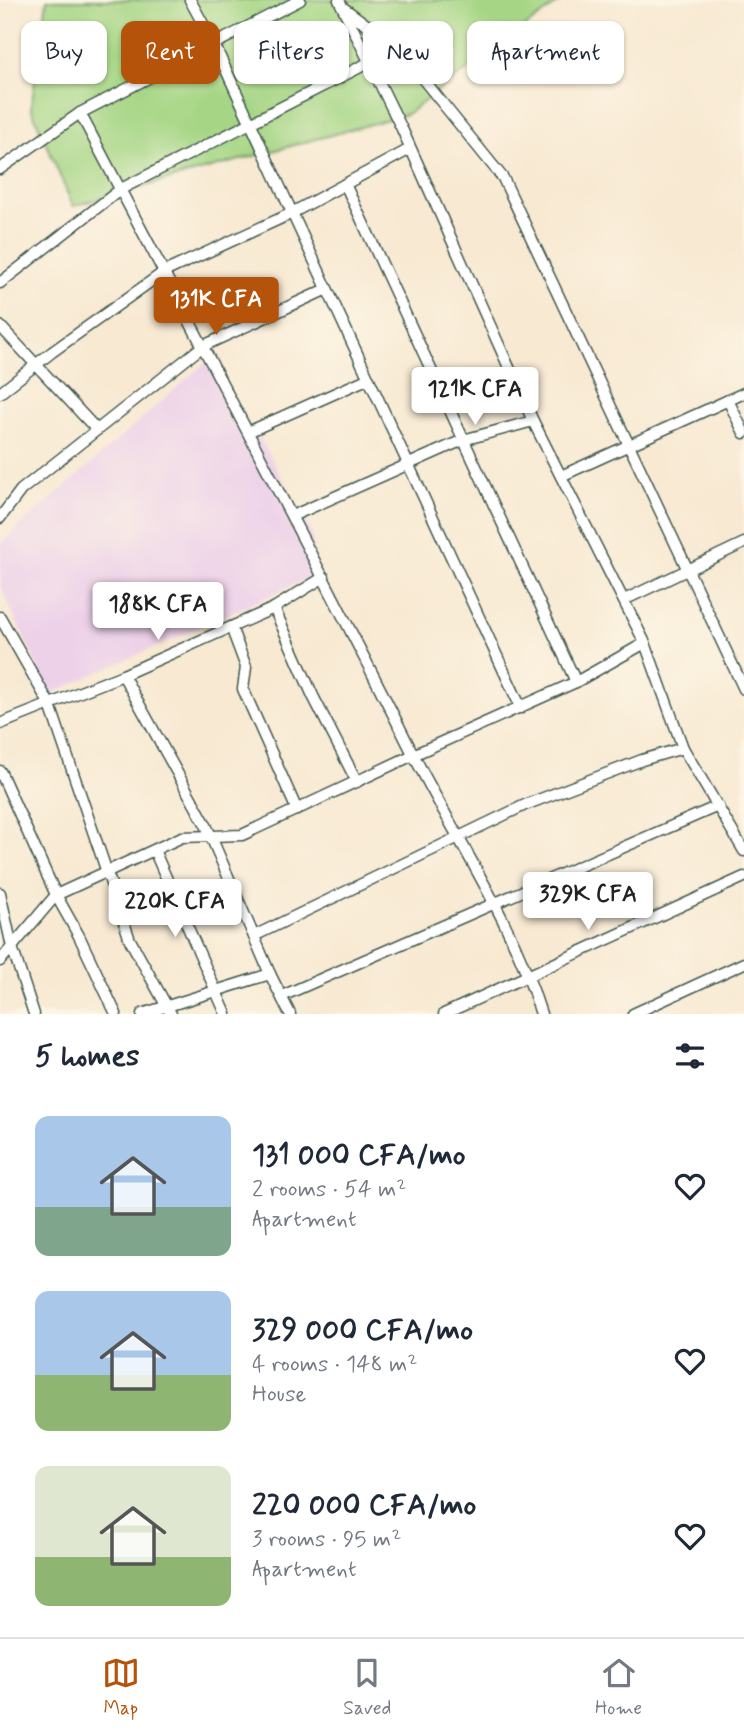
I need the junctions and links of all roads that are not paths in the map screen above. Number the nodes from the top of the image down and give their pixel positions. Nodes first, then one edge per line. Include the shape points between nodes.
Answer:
1 (190, 0) edge
2 (300, 0) edge
3 (341, 3) edge
4 (201, 21) edge
5 (220, 41) edge
6 (363, 48) edge
7 (220, 57) edge
8 (363, 66) edge
9 (136, 84) edge
10 (380, 84) edge
11 (80, 113) junction
12 (250, 123) junction
13 (410, 149) junction
14 (0, 169) edge
15 (345, 184) junction
16 (121, 190) junction
17 (292, 213) junction
18 (164, 272) junction
19 (0, 283) edge
20 (327, 289) junction
21 (0, 327) edge
22 (203, 346) junction
23 (36, 365) junction
24 (368, 379) junction
25 (0, 393) edge
26 (744, 393) edge
27 (728, 400) junction
28 (533, 421) junction
29 (97, 430) junction
30 (248, 432) junction
31 (744, 433) edge
32 (463, 440) junction
33 (629, 445) junction
34 (407, 465) junction
35 (561, 476) junction
36 (292, 516) junction
37 (0, 518) edge
38 (744, 543) edge
39 (688, 570) junction
40 (324, 577) junction
41 (624, 600) junction
42 (275, 608) junction
43 (0, 617) edge
44 (231, 627) junction
45 (645, 643) junction
46 (123, 675) junction
47 (576, 682) junction
48 (744, 689) edge
49 (50, 705) junction
50 (521, 708) junction
51 (0, 724) edge
52 (683, 748) junction
53 (413, 755) junction
54 (0, 771) edge
55 (356, 782) junction
56 (718, 806) junction
57 (297, 810) junction
58 (211, 837) junction
59 (460, 838) junction
60 (154, 850) junction
61 (744, 851) edge
62 (107, 872) junction
63 (744, 877) edge
64 (0, 892) edge
65 (56, 895) junction
66 (493, 903) junction
67 (254, 936) junction
68 (12, 947) junction
69 (0, 961) edge
70 (744, 963) edge
71 (270, 974) junction
72 (529, 976) junction
73 (215, 991) junction
74 (282, 996) junction
75 (169, 1010) edge
76 (34, 1014) edge
77 (116, 1014) edge
78 (142, 1014) edge
79 (226, 1014) edge
80 (290, 1014) edge
81 (444, 1014) edge
82 (541, 1014) edge
83 (633, 1014) edge

1 - 4 street
2 - 5 street
3 - 6 street
3 - 33 street via 397,47 503,178
7 - 12 street
8 - 12 street
9 - 11 street
10 - 13 street
11 - 14 street
11 - 16 street
12 - 16 street
12 - 17 street
13 - 15 street
13 - 28 street
15 - 17 street
15 - 32 street
16 - 18 street
16 - 19 street
17 - 18 street
17 - 20 street
18 - 22 street
18 - 23 street
20 - 22 street
20 - 24 street
21 - 23 street
22 - 29 street
22 - 30 street
23 - 25 street
23 - 29 street
24 - 30 street
24 - 34 street
26 - 27 street
27 - 31 street
27 - 33 street
28 - 32 street
28 - 35 street
29 - 37 street via 21,490
30 - 36 street
32 - 34 street
32 - 47 street
33 - 35 street
33 - 39 street
34 - 36 street
34 - 50 street
35 - 41 street
36 - 40 street
38 - 39 street
39 - 41 street
39 - 48 street
40 - 42 street
40 - 53 street
41 - 45 street
42 - 44 street
42 - 55 street
43 - 49 street
44 - 46 street
44 - 57 street via 246,667 243,689
45 - 47 street
45 - 52 street
46 - 49 street
46 - 58 street
47 - 50 street
49 - 51 street
49 - 62 street
50 - 53 street
52 - 56 street
52 - 59 street via 525,805
53 - 55 street
53 - 59 street
54 - 65 street
55 - 57 street
56 - 61 street
56 - 66 street
57 - 58 street via 242,835
58 - 60 street via 182,837
58 - 67 street
59 - 66 street
59 - 67 street
60 - 62 street
60 - 73 street
62 - 65 street
62 - 75 street via 130,940
63 - 72 street
64 - 68 street
65 - 68 street
65 - 77 street
66 - 72 street
66 - 74 street
67 - 71 street
68 - 69 street
68 - 76 street
70 - 83 street
71 - 73 street
71 - 74 street
72 - 81 street
72 - 82 street
73 - 75 street
73 - 79 street
74 - 80 street
75 - 78 street

